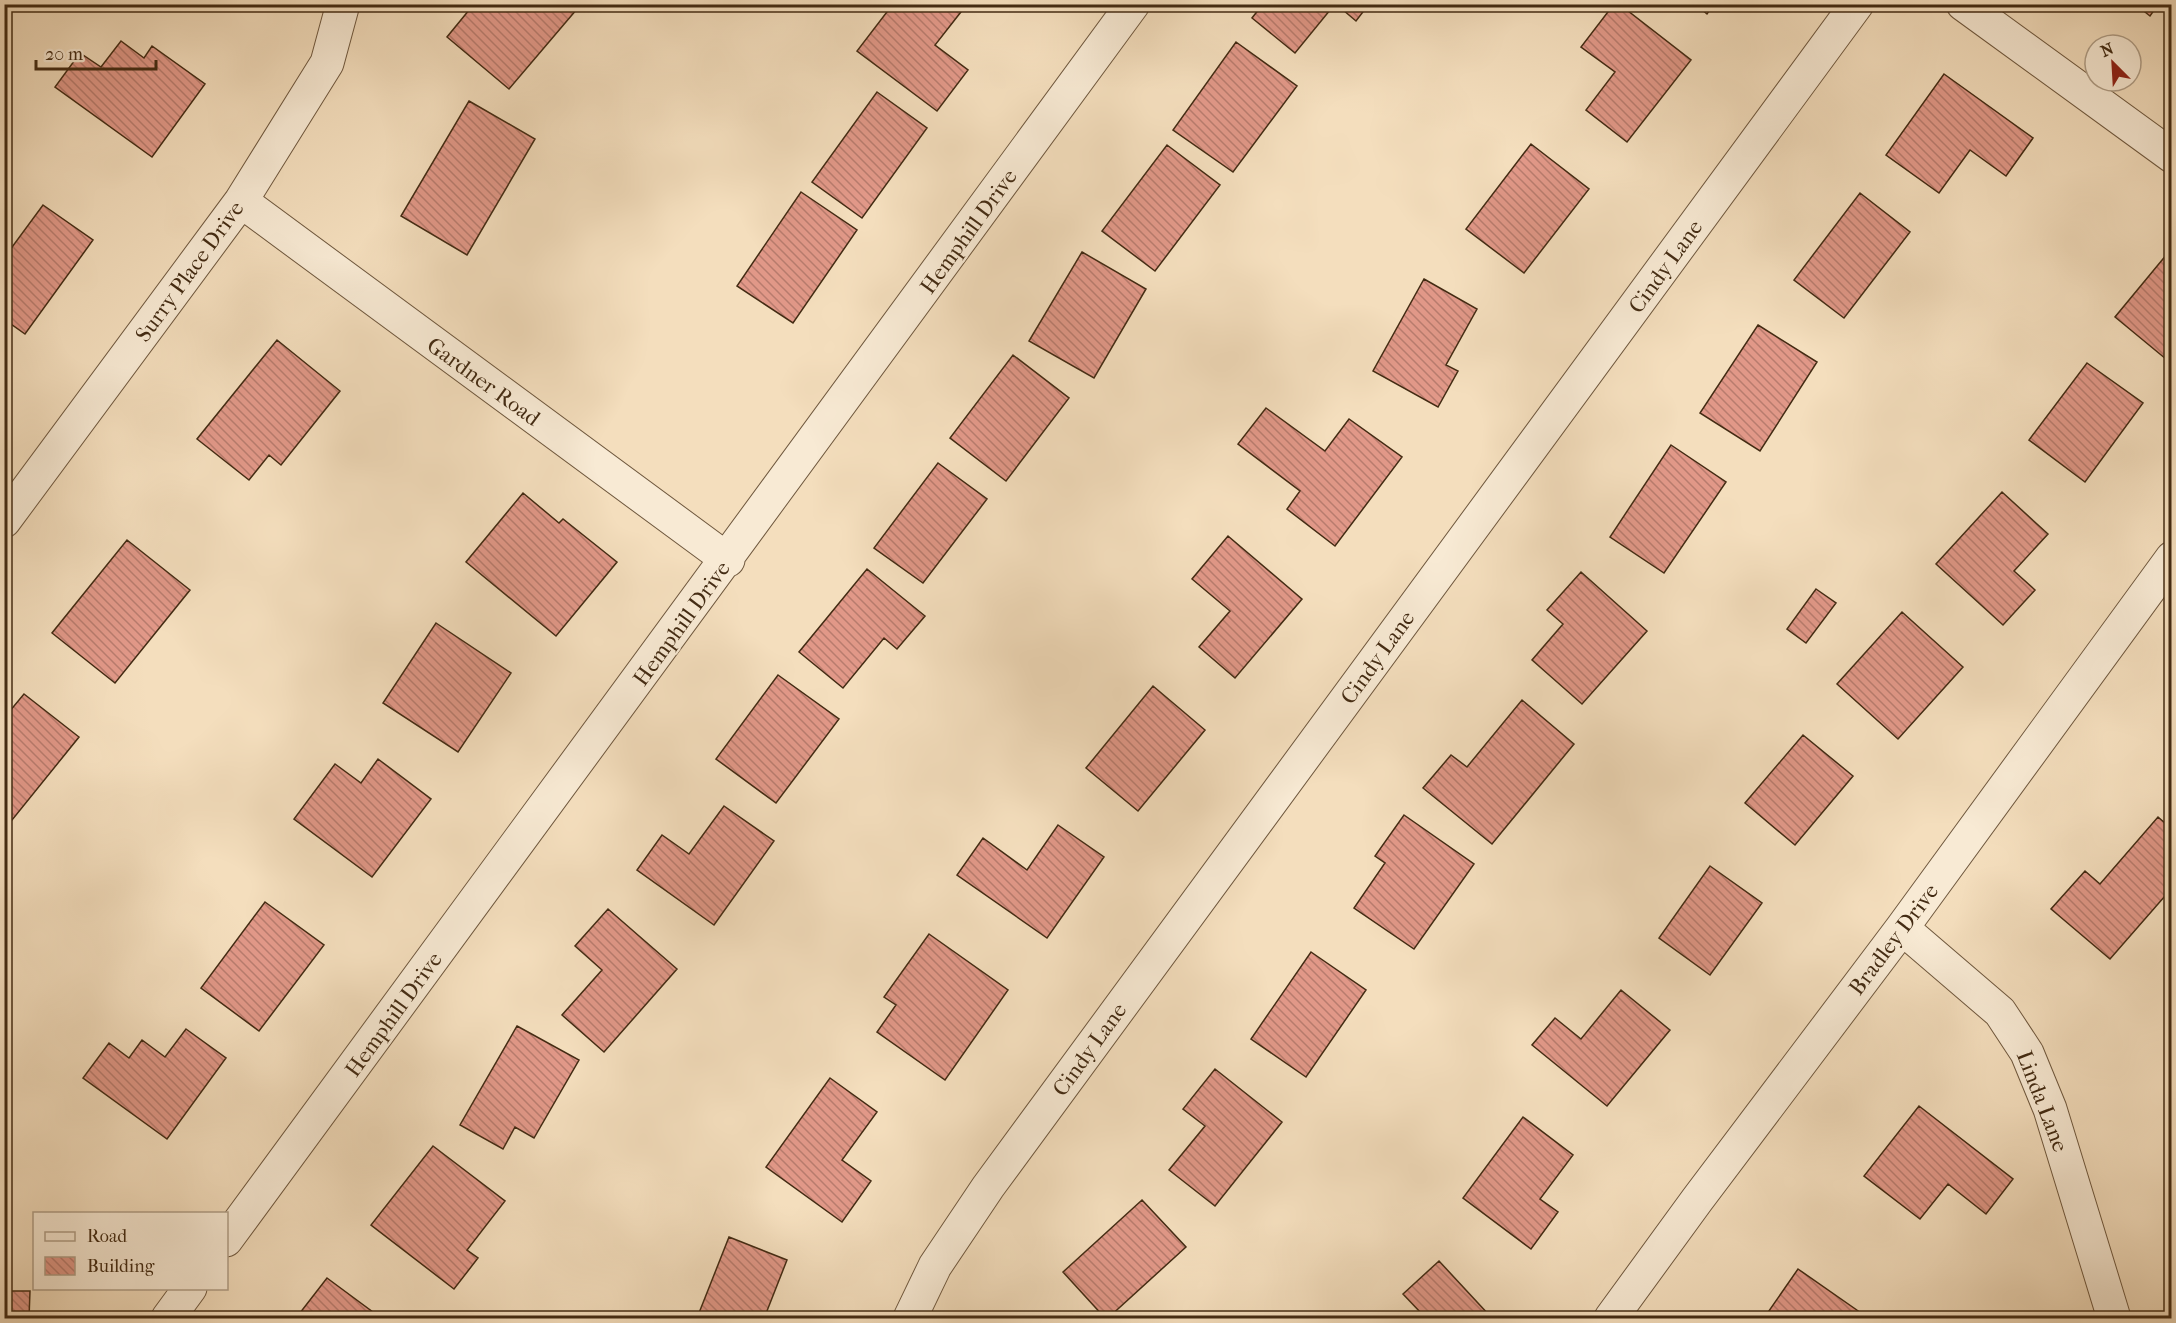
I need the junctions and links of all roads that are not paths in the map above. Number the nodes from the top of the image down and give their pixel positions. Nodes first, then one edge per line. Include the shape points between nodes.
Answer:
1 (343, 4) edge
2 (1133, 4) edge
3 (1857, 4) edge
4 (1963, 4) edge
5 (2172, 156) edge
6 (241, 201) junction
7 (4, 521) edge
8 (2172, 558) edge
9 (728, 560) junction
10 (1902, 928) junction
11 (228, 1237) edge
12 (189, 1290) edge
13 (168, 1318) edge
14 (910, 1318) edge
15 (1611, 1318) edge
16 (2114, 1318) edge

1 - 6 street, Surry Place Drive via 327,63
2 - 9 street, Hemphill Drive
3 - 14 street, Cindy Lane via 988,1187 935,1266
4 - 5 street
6 - 7 street, Surry Place Drive
6 - 9 street, Gardner Road
8 - 10 street, Bradley Drive
9 - 11 street, Hemphill Drive
10 - 15 street, Bradley Drive
10 - 16 street, Linda Lane via 2000,1011 2027,1053 2050,1109
12 - 13 street

